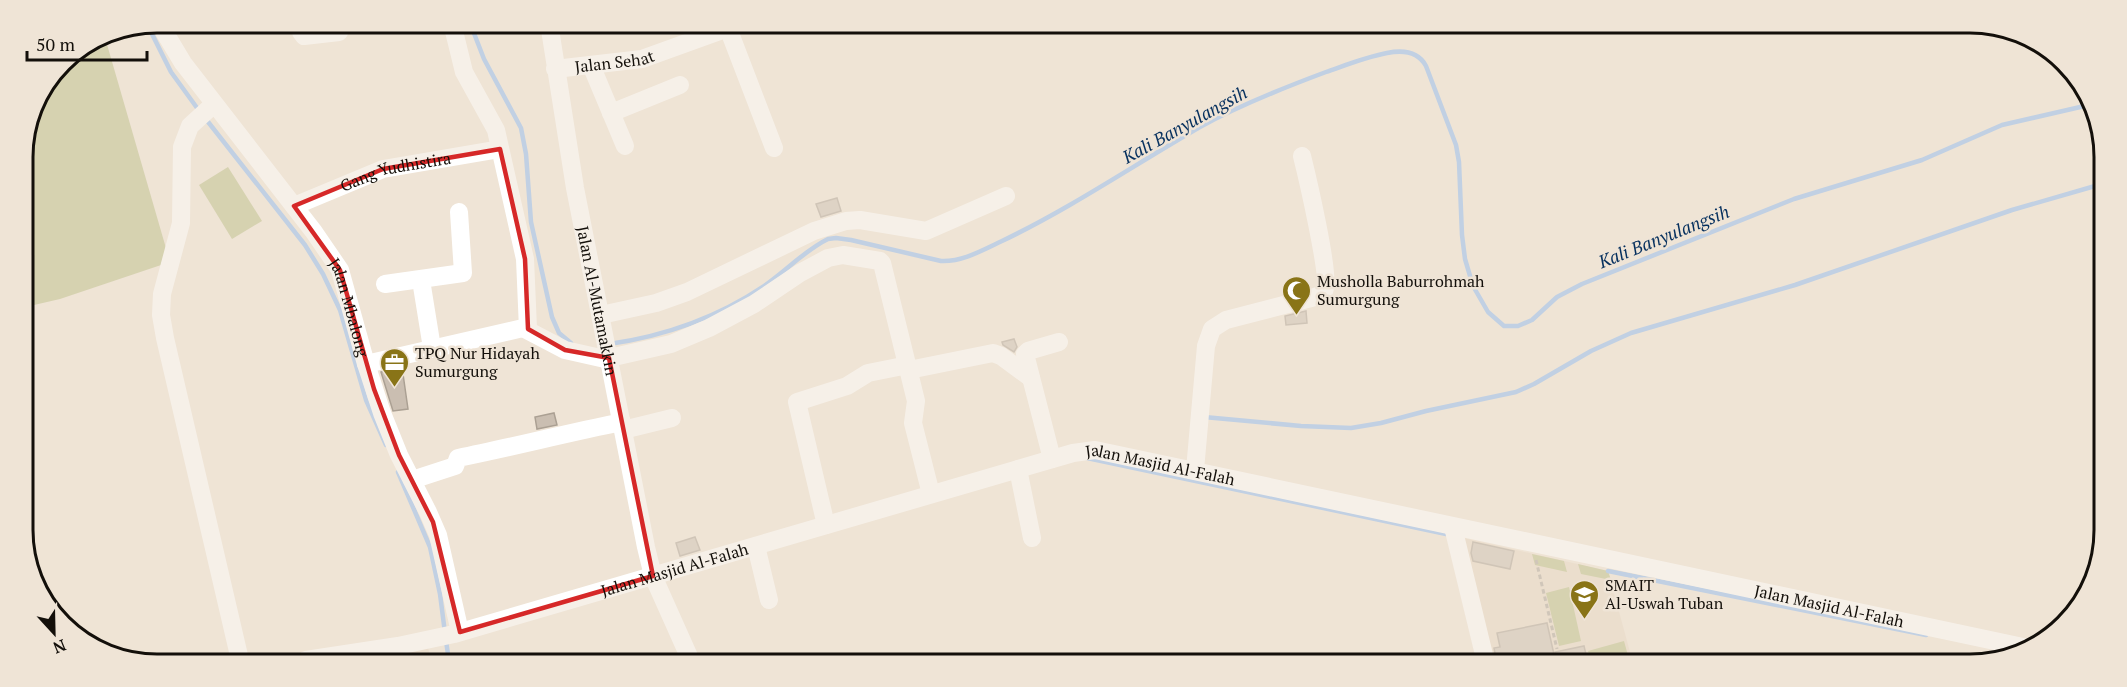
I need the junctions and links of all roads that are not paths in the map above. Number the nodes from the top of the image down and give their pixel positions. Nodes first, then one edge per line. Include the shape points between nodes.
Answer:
1 (165, 33) edge
2 (302, 33) edge
3 (330, 33) edge
4 (454, 33) edge
5 (550, 33) edge
6 (693, 33) edge
7 (735, 33) edge
8 (591, 65) junction
9 (555, 69) junction
10 (680, 85) dead end
11 (206, 111) junction
12 (611, 113) junction
13 (625, 146) dead end
14 (774, 148) dead end
15 (500, 149) junction
16 (1302, 156) dead end
17 (1006, 196) dead end
18 (294, 206) junction
19 (459, 212) dead end
20 (421, 280) junction
21 (385, 284) dead end
22 (601, 317) junction
23 (528, 329) junction
24 (1059, 342) dead end
25 (432, 348) junction
26 (609, 357) junction
27 (366, 364) junction
28 (908, 368) junction
29 (1031, 378) junction
30 (672, 418) dead end
31 (622, 426) junction
32 (1052, 459) junction
33 (1018, 469) junction
34 (1195, 471) junction
35 (412, 480) junction
36 (931, 494) junction
37 (826, 525) junction
38 (1453, 527) junction
39 (1032, 538) dead end
40 (756, 546) junction
41 (653, 576) junction
42 (769, 600) dead end
43 (450, 635) junction
44 (2016, 645) edge
45 (239, 654) edge
46 (341, 654) edge
47 (688, 654) edge
48 (1484, 654) edge

1 - 11 street, Jalan Mbalong
2 - 3 street
4 - 15 street via 464,72 493,121
5 - 9 street, Jalan Al-Mutamakkin
6 - 8 street, Jalan Sehat via 642,59
7 - 14 street
8 - 9 street, Jalan Sehat
8 - 12 street
9 - 22 street, Jalan Al-Mutamakkin
10 - 12 street
11 - 18 street, Jalan Mbalong
11 - 45 street via 186,132 182,147 181,223 164,283 161,315
12 - 13 street
15 - 18 street, Gang Yudhistira via 379,171
15 - 23 street via 525,259
16 - 34 street via 1326,288 1315,297 1226,320 1212,329 1207,342
17 - 22 street via 926,231 846,221 804,236 687,292
18 - 27 street, Jalan Mbalong via 340,270
19 - 20 street via 464,272
20 - 21 street
20 - 25 street
22 - 26 street, Jalan Al-Mutamakkin
23 - 25 street
23 - 26 street via 564,350 595,358
24 - 29 street via 1026,353
25 - 27 street
26 - 28 street via 671,344 710,328 828,258 843,255 882,263
26 - 31 street, Jalan Al-Mutamakkin
27 - 35 street, Jalan Mbalong via 390,434
28 - 29 street via 993,353
28 - 36 street via 916,401 914,423
28 - 37 street via 868,373 849,386 797,402
29 - 32 street
30 - 31 street
31 - 35 street via 571,432 458,458 455,466
31 - 41 street, Jalan Al-Mutamakkin
32 - 33 street, Jalan Masjid Al-Falah
32 - 34 street, Jalan Masjid Al-Falah via 1095,450
33 - 36 street, Jalan Masjid Al-Falah
33 - 39 street
34 - 38 street, Jalan Masjid Al-Falah
35 - 43 street, Jalan Mbalong via 438,535
36 - 37 street, Jalan Masjid Al-Falah
37 - 40 street, Jalan Masjid Al-Falah
38 - 44 street, Jalan Masjid Al-Falah
38 - 48 street
40 - 41 street, Jalan Masjid Al-Falah
40 - 42 street
41 - 43 street, Jalan Masjid Al-Falah
41 - 47 street, Jalan Al-Mutamakkin
43 - 46 street, Jalan Masjid Al-Falah

